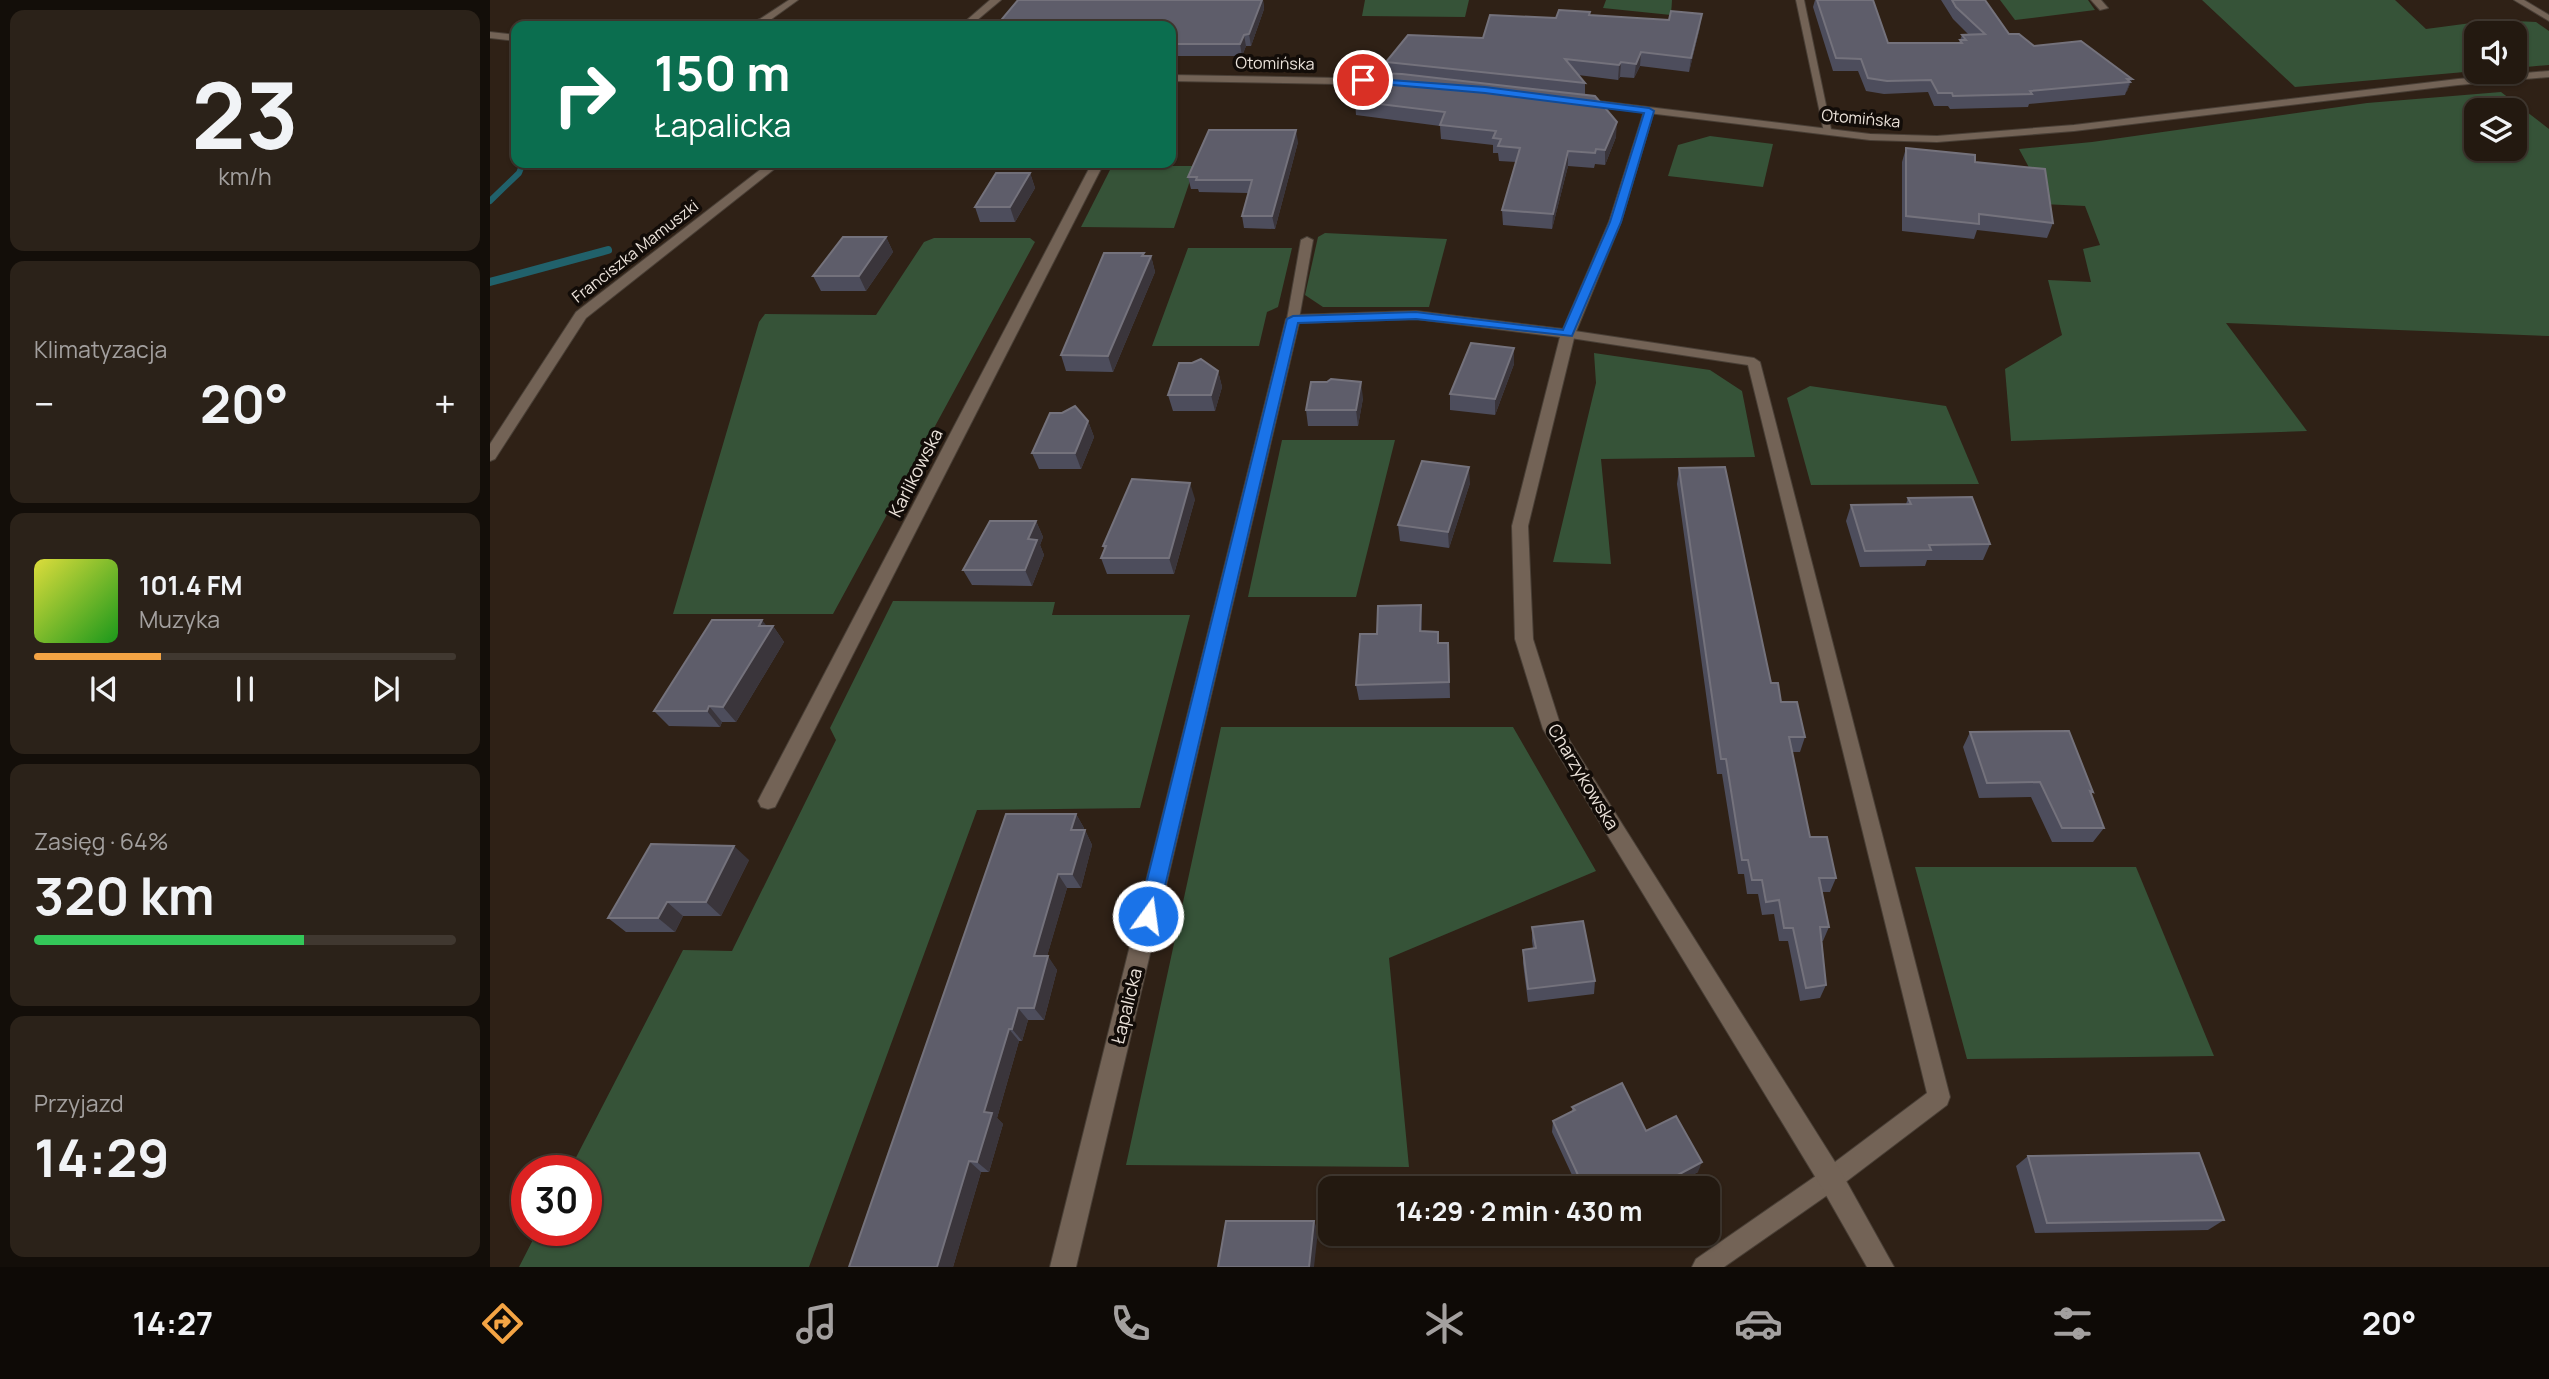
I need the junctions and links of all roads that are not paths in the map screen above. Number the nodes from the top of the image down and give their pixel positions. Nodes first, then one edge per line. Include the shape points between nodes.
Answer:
1 (794, 0) edge
2 (996, 0) edge
3 (1800, 0) edge
4 (2518, 0) edge
5 (2549, 18) edge
6 (764, 21) edge
7 (971, 21) edge
8 (490, 36) edge
9 (511, 38) edge
10 (2549, 75) edge
11 (1176, 78) edge
12 (1403, 82) edge
13 (1574, 101) edge
14 (1649, 111) junction
15 (1829, 132) junction
16 (770, 168) edge
17 (1095, 168) edge
18 (1307, 240) dead end
19 (1293, 319) junction
20 (1568, 334) junction
21 (490, 456) edge
22 (768, 801) dead end
23 (1831, 1179) junction
24 (1063, 1267) edge
25 (1704, 1267) edge
26 (1881, 1267) edge

1 - 6 lane
2 - 7 street
3 - 15 lane
4 - 5 lane
8 - 9 street
10 - 15 street, Otomińska via 1995,136 1896,138
11 - 12 street, Otomińska
13 - 14 street, Otomińska
14 - 15 street, Otomińska
14 - 20 street, Charzykowska via 1615,222
16 - 21 street, Franciszka Mamuszki via 581,315
17 - 22 street, Karlikowska
18 - 19 lane
19 - 20 street via 1416,316
19 - 24 street, Łapalicka
20 - 23 street, Charzykowska via 1520,526 1524,639 1552,729
20 - 23 lane via 1754,362 1939,1097
23 - 25 lane
23 - 26 street, Charzykowska

